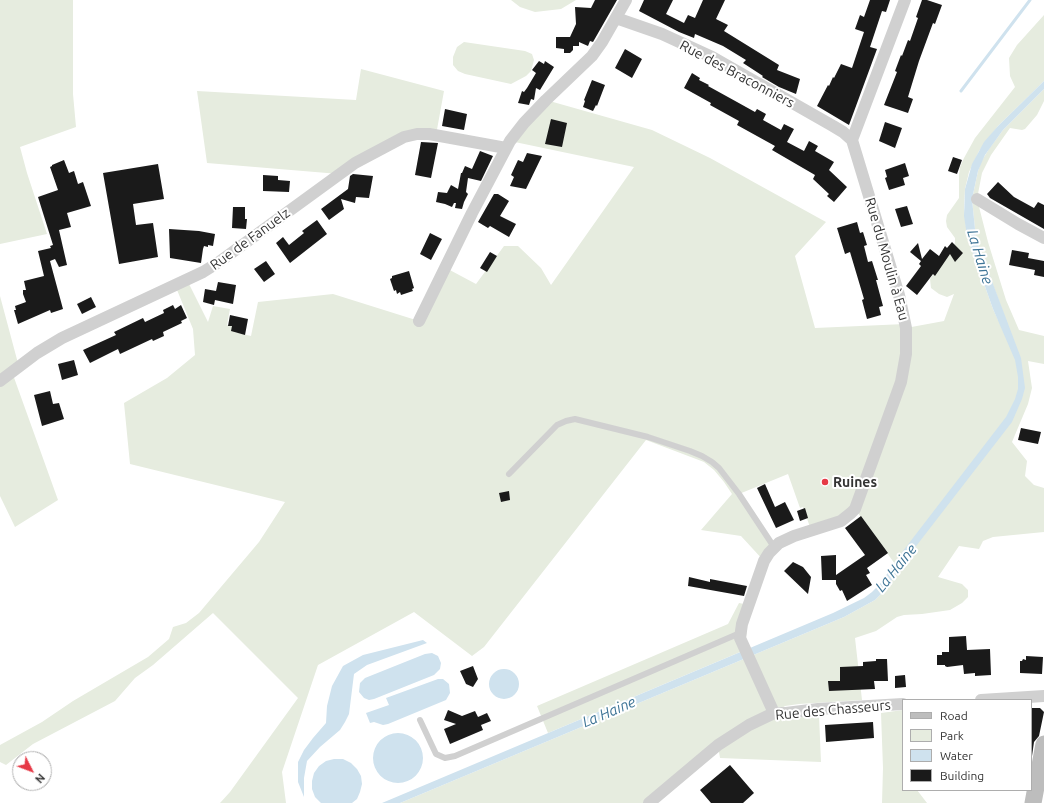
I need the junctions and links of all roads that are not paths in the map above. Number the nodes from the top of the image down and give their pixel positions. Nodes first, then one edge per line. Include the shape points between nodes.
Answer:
1 (626, 0) edge
2 (905, 0) edge
3 (616, 18) junction
4 (852, 140) junction
5 (506, 148) junction
6 (977, 199) dead end
7 (1044, 238) edge
8 (419, 321) dead end
9 (0, 380) edge
10 (509, 474) dead end
11 (774, 547) junction
12 (740, 633) junction
13 (1044, 696) edge
14 (997, 699) edge
15 (902, 704) edge
16 (774, 713) junction
17 (420, 720) dead end
18 (1044, 744) edge
19 (649, 803) edge
20 (1034, 803) edge

1 - 3 street
2 - 4 street
3 - 4 street, Rue des Braconniers via 662,34 712,57 833,126
3 - 5 street via 592,56 524,123
4 - 11 street, Rue du Moulin à Eau via 899,295 906,328 904,369 855,508 841,521 794,536
5 - 8 street
5 - 9 street, Rue de Fanuelz via 429,134 404,137 355,163 203,272 62,338
6 - 7 street
10 - 11 lane via 557,425 566,421 575,419 648,437 702,456 719,468
11 - 12 street, Rue du Moulin à Eau via 764,561
12 - 16 street via 750,662
12 - 17 lane via 455,756 445,758 436,754
13 - 14 street
15 - 16 street, Rue des Chasseurs
16 - 19 street, Rue des Chasseurs via 718,745
18 - 20 street

